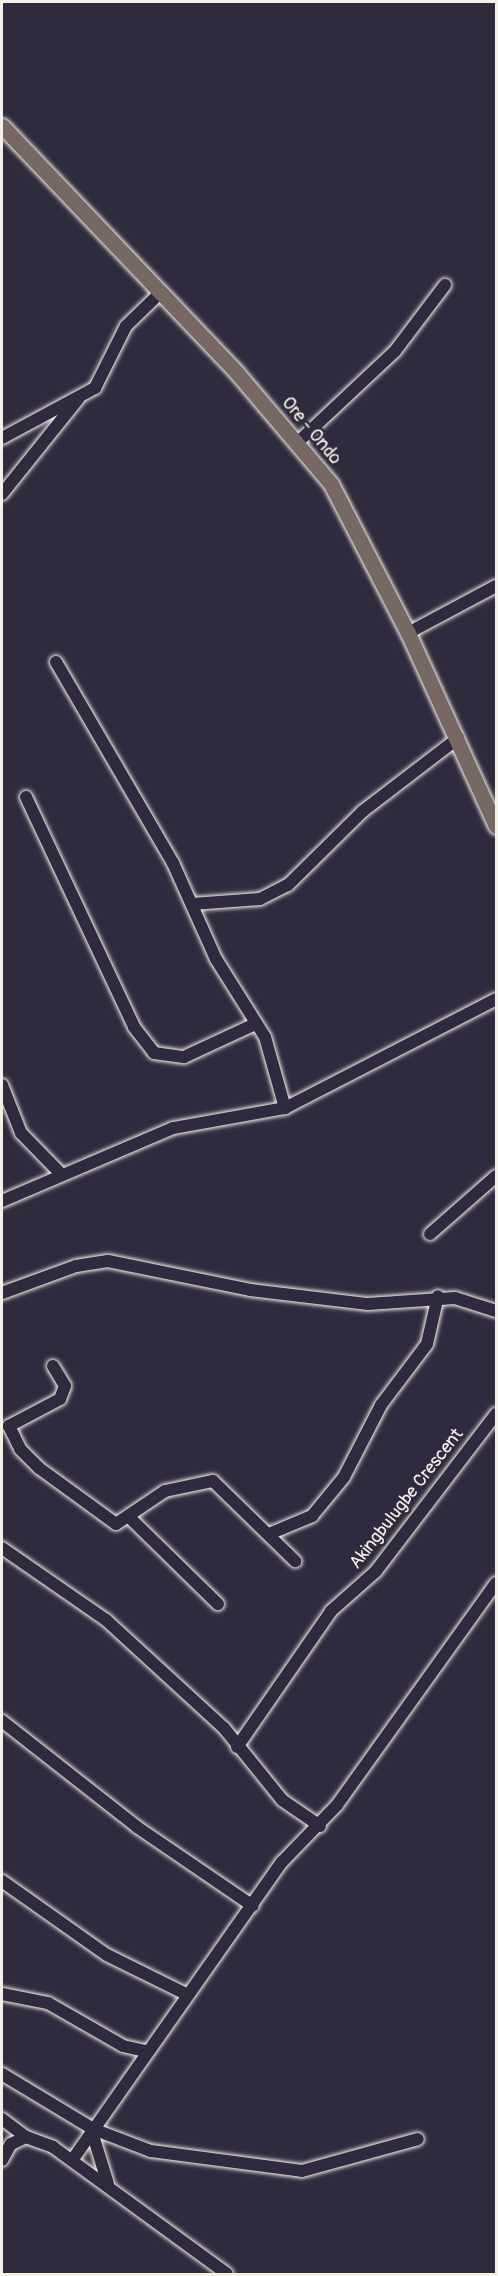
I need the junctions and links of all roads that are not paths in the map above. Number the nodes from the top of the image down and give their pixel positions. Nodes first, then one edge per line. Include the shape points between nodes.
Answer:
1 (2, 126) edge
2 (445, 285) dead end
3 (160, 293) junction
4 (81, 396) junction
5 (2, 438) edge
6 (297, 443) junction
7 (2, 494) edge
8 (496, 586) edge
9 (408, 633) junction
10 (56, 662) dead end
11 (458, 738) junction
12 (26, 797) dead end
13 (496, 826) edge
14 (192, 904) junction
15 (496, 999) edge
16 (253, 1025) junction
17 (2, 1085) edge
18 (285, 1108) junction
19 (61, 1174) junction
20 (496, 1176) edge
21 (2, 1201) edge
22 (430, 1234) dead end
23 (2, 1293) edge
24 (438, 1296) junction
25 (496, 1311) edge
26 (53, 1366) dead end
27 (496, 1414) edge
28 (128, 1516) junction
29 (269, 1534) junction
30 (2, 1548) edge
31 (295, 1561) dead end
32 (496, 1583) edge
33 (218, 1604) dead end
34 (2, 1721) edge
35 (237, 1747) junction
36 (320, 1826) junction
37 (2, 1881) edge
38 (252, 1906) junction
39 (2, 1994) edge
40 (188, 1995) junction
41 (144, 2050) junction
42 (2, 2074) edge
43 (2, 2119) edge
44 (92, 2130) junction
45 (26, 2137) junction
46 (418, 2139) dead end
47 (73, 2158) junction
48 (2, 2160) edge
49 (108, 2184) junction
50 (226, 2274) edge

1 - 3 main road, Ore - Ondo
2 - 6 street via 395,351
3 - 4 street via 126,326 104,379
3 - 6 main road, Ore - Ondo
4 - 5 street via 39,413
4 - 7 street
6 - 9 main road, Ore - Ondo via 346,510
8 - 9 street
9 - 11 main road, Ore - Ondo
10 - 14 street
11 - 13 main road, Ore - Ondo
11 - 14 street via 363,811 288,885 261,899
12 - 16 street via 134,1027 154,1053 162,1058 184,1057
14 - 16 street
15 - 18 street
16 - 18 street via 265,1036
17 - 19 street via 21,1133
18 - 19 street via 173,1128
19 - 21 street
20 - 22 street
23 - 24 street via 76,1266 108,1261 250,1290 368,1304
24 - 25 street
24 - 29 street via 427,1344 381,1405 344,1477 312,1516
26 - 28 street via 64,1393 13,1421 9,1432 39,1468 107,1520 116,1524
27 - 35 street, Akingbulugbe Crescent via 376,1571 325,1619
28 - 29 street via 165,1491 213,1481
28 - 33 street
29 - 31 street
30 - 35 street via 106,1620
32 - 36 street
34 - 38 street via 137,1827
35 - 36 street via 282,1800
36 - 38 street via 282,1862
37 - 40 street via 107,1955
38 - 40 street
39 - 41 street via 48,2003 123,2046
40 - 41 street
41 - 44 street
42 - 44 street
43 - 45 street
44 - 46 street via 151,2151 302,2171
44 - 47 street
44 - 49 street
45 - 47 street
45 - 48 street via 11,2144
47 - 49 street
49 - 50 street

